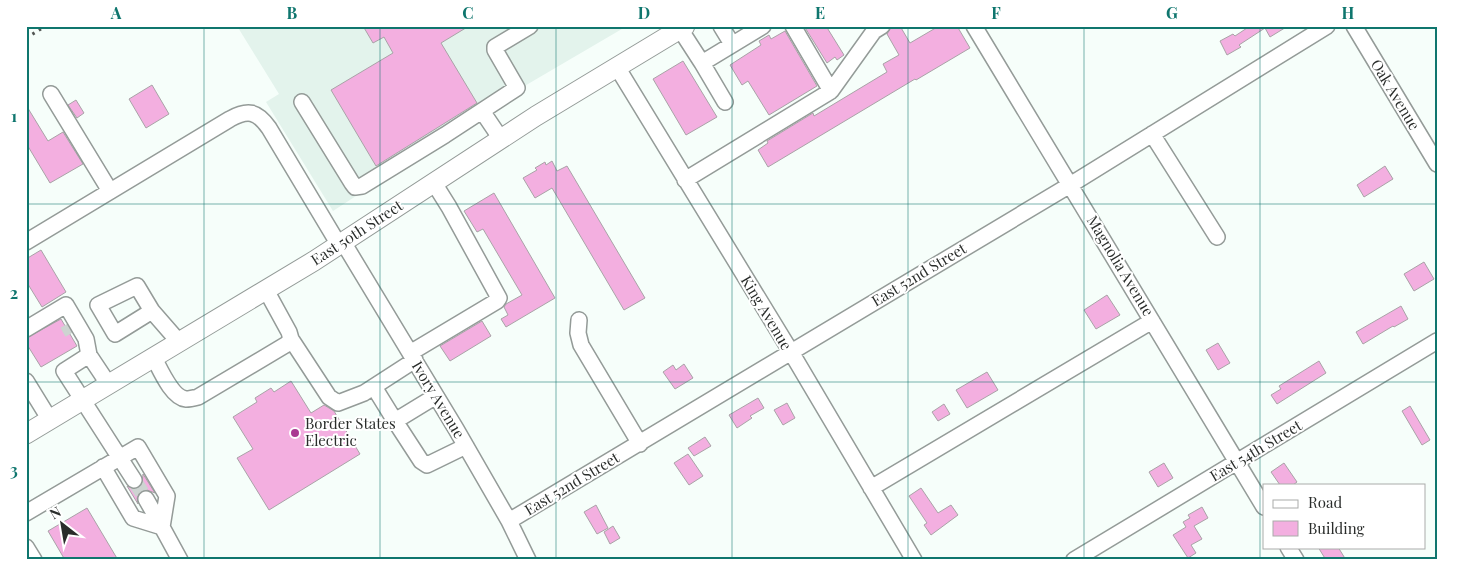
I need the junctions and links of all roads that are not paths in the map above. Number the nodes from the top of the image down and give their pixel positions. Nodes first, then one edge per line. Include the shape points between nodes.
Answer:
1 (530, 26) edge
2 (721, 26) edge
3 (763, 26) edge
4 (793, 26) edge
5 (882, 26) edge
6 (974, 26) edge
7 (1327, 26) edge
8 (1354, 26) edge
9 (683, 28) edge
10 (732, 44) junction
11 (702, 63) junction
12 (617, 67) junction
13 (830, 91) junction
14 (51, 94) dead end
15 (302, 102) dead end
16 (725, 102) dead end
17 (482, 111) junction
18 (1152, 134) junction
19 (501, 139) junction
20 (1437, 164) edge
21 (685, 180) junction
22 (434, 183) junction
23 (1070, 185) junction
24 (116, 187) junction
25 (1217, 237) dead end
26 (26, 242) edge
27 (341, 244) junction
28 (266, 290) junction
29 (152, 311) dead end
30 (579, 320) dead end
31 (1152, 321) junction
32 (28, 324) edge
33 (291, 339) junction
34 (1437, 341) edge
35 (179, 342) junction
36 (790, 352) junction
37 (89, 355) junction
38 (412, 357) junction
39 (154, 358) junction
40 (26, 382) edge
41 (109, 385) junction
42 (374, 387) junction
43 (436, 396) junction
44 (84, 400) junction
45 (50, 420) junction
46 (395, 420) junction
47 (26, 434) edge
48 (640, 444) junction
49 (466, 446) junction
50 (120, 457) junction
51 (1237, 462) junction
52 (103, 467) junction
53 (134, 480) tunnel mouth
54 (871, 488) junction
55 (146, 499) tunnel mouth
56 (1263, 505) edge
57 (26, 513) edge
58 (509, 521) junction
59 (162, 527) junction
60 (26, 547) edge
61 (1289, 548) edge
62 (34, 560) edge
63 (180, 560) edge
64 (528, 560) edge
65 (914, 560) edge
66 (1074, 560) edge
67 (1296, 560) edge

1 - 17 street via 495,47 517,88
2 - 10 street
3 - 10 street
4 - 13 street
5 - 13 street via 874,31
6 - 23 street, Magnolia Avenue
7 - 18 street, East 52nd Street
8 - 20 street, Oak Avenue
9 - 11 street
9 - 12 main road, East 50th Street
10 - 11 street
11 - 16 street
12 - 19 main road, East 50th Street
12 - 21 street, King Avenue
13 - 21 street
14 - 24 street
15 - 17 street via 355,187 362,186
17 - 19 street
18 - 23 street, East 52nd Street
18 - 25 street
19 - 22 main road, East 50th Street
21 - 36 street, King Avenue
22 - 27 main road, East 50th Street
22 - 38 street via 499,298
23 - 31 street, Magnolia Avenue
23 - 36 street, East 52nd Street
24 - 26 street
24 - 27 street, Ivory Avenue via 240,114 256,114 269,128
27 - 28 main road, East 50th Street
27 - 38 street, Ivory Avenue
28 - 33 street
28 - 35 main road, East 50th Street
29 - 35 street
30 - 48 street via 581,344
31 - 51 street, Magnolia Avenue
31 - 54 street
32 - 37 street via 66,305
33 - 39 street via 198,397 186,399 172,390
33 - 42 street via 329,397 338,403
34 - 51 street, East 54th Street
35 - 39 main road, East 50th Street
36 - 48 street, East 52nd Street
36 - 54 street, King Avenue
37 - 41 street
37 - 44 street via 64,371
38 - 42 street
38 - 43 street, Ivory Avenue
39 - 41 main road, East 50th Street
40 - 45 street
41 - 44 main road, East 50th Street
42 - 46 street
43 - 46 street
43 - 49 street, Ivory Avenue
44 - 45 main road, East 50th Street
44 - 50 street
45 - 47 main road, East 50th Street
46 - 49 street via 421,461 427,465
48 - 58 street, East 52nd Street
49 - 58 street, Ivory Avenue
50 - 52 street
50 - 53 street
50 - 59 street via 138,447 167,496
51 - 56 street, Magnolia Avenue
51 - 66 street, East 54th Street
52 - 57 street
52 - 59 street via 133,518
54 - 65 street, King Avenue
55 - 59 street
58 - 64 street, Ivory Avenue
59 - 63 street
60 - 62 street
61 - 67 street

